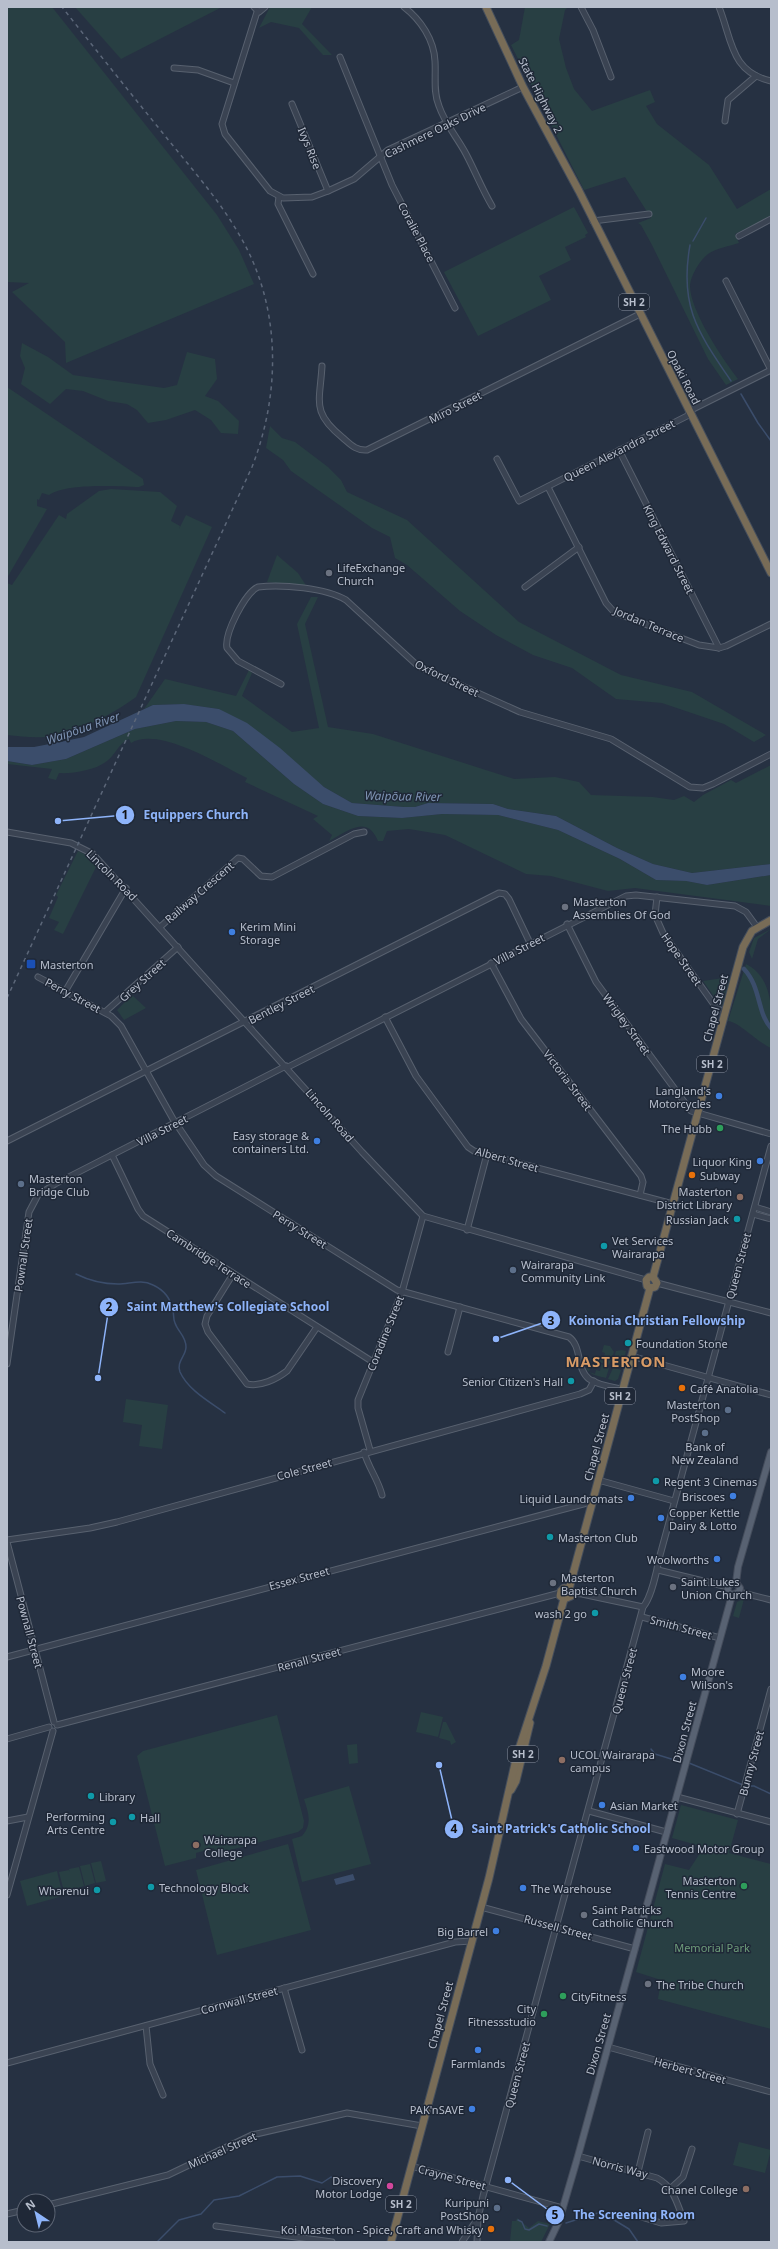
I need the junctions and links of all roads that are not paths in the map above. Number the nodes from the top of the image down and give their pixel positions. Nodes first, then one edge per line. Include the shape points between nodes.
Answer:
1 (265, 7) edge
2 (404, 7) edge
3 (486, 7) edge
4 (581, 7) edge
5 (719, 7) edge
6 (256, 9) edge
7 (340, 57) dead end
8 (174, 68) dead end
9 (756, 76) junction
10 (611, 77) dead end
11 (771, 81) edge
12 (234, 83) junction
13 (523, 87) junction
14 (292, 104) dead end
15 (725, 121) dead end
16 (446, 123) junction
17 (382, 156) junction
18 (328, 191) junction
19 (579, 191) joint
20 (279, 197) junction
21 (492, 206) dead end
22 (649, 214) dead end
23 (771, 219) edge
24 (593, 221) junction
25 (740, 236) dead end
26 (313, 274) dead end
27 (726, 281) dead end
28 (455, 308) dead end
29 (640, 314) junction
30 (322, 366) dead end
31 (771, 370) edge
32 (690, 412) junction
33 (619, 450) junction
34 (497, 459) dead end
35 (548, 486) junction
36 (578, 547) junction
37 (768, 559) edge
38 (771, 573) edge
39 (525, 587) dead end
40 (771, 624) edge
41 (720, 648) junction
42 (282, 684) dead end
43 (771, 754) edge
44 (7, 832) edge
45 (364, 832) dead end
46 (126, 888) junction
47 (657, 897) junction
48 (771, 920) edge
49 (567, 924) junction
50 (160, 927) junction
51 (756, 927) junction
52 (530, 943) junction
53 (178, 947) junction
54 (491, 963) junction
55 (38, 977) dead end
56 (66, 990) junction
57 (106, 1012) junction
58 (725, 1014) junction
59 (385, 1017) junction
60 (246, 1021) junction
61 (287, 1066) junction
62 (146, 1072) junction
63 (698, 1114) junction
64 (175, 1123) junction
65 (771, 1134) edge
66 (7, 1141) edge
67 (771, 1146) edge
68 (488, 1154) junction
69 (112, 1155) junction
70 (38, 1195) joint
71 (640, 1195) junction
72 (674, 1204) junction
73 (755, 1207) junction
74 (771, 1212) edge
75 (753, 1214) junction
76 (423, 1216) junction
77 (771, 1219) edge
78 (466, 1230) junction
79 (233, 1274) junction
80 (646, 1280) junction
81 (655, 1280) junction
82 (650, 1288) junction
83 (402, 1292) junction
84 (729, 1302) junction
85 (460, 1307) junction
86 (771, 1313) edge
87 (317, 1327) junction
88 (448, 1352) dead end
89 (631, 1356) junction
90 (373, 1362) junction
91 (7, 1364) edge
92 (708, 1377) junction
93 (594, 1381) junction
94 (622, 1389) junction
95 (771, 1395) edge
96 (367, 1451) junction
97 (771, 1452) edge
98 (598, 1480) junction
99 (382, 1495) dead end
100 (674, 1501) junction
101 (592, 1504) junction
102 (7, 1541) edge
103 (658, 1570) junction
104 (736, 1584) junction
105 (728, 1586) junction
106 (570, 1591) junction
107 (739, 1592) junction
108 (732, 1595) junction
109 (562, 1596) junction
110 (771, 1600) edge
111 (643, 1607) junction
112 (642, 1617) junction
113 (720, 1638) junction
114 (35, 1649) junction
115 (7, 1656) edge
116 (771, 1689) edge
117 (56, 1724) junction
118 (51, 1729) junction
119 (7, 1739) edge
120 (677, 1797) junction
121 (589, 1811) junction
122 (737, 1814) junction
123 (28, 1817) junction
124 (7, 1821) edge
125 (771, 1822) edge
126 (666, 1832) junction
127 (7, 1894) edge
128 (481, 1907) junction
129 (558, 1926) junction
130 (472, 1941) junction
131 (635, 1949) junction
132 (284, 1988) junction
133 (146, 2026) junction
134 (608, 2047) junction
135 (302, 2050) dead end
136 (7, 2063) edge
137 (771, 2092) edge
138 (163, 2095) dead end
139 (422, 2126) junction
140 (648, 2132) dead end
141 (692, 2149) dead end
142 (578, 2156) junction
143 (411, 2166) junction
144 (638, 2172) junction
145 (486, 2186) junction
146 (671, 2188) junction
147 (56, 2202) edge
148 (563, 2208) junction
149 (638, 2216) dead end
150 (478, 2218) junction
151 (216, 2226) dead end
152 (332, 2242) edge
153 (391, 2242) edge
154 (462, 2242) edge
155 (477, 2242) edge
156 (548, 2242) edge

1 - 6 street via 263,11
2 - 16 street via 418,18 433,50 435,95
3 - 13 highway, State Highway 2 / SH 2
4 - 10 street via 591,25
5 - 9 street via 737,60
6 - 12 street
7 - 17 street, Coralie Place
8 - 12 street via 198,70
9 - 11 street
9 - 15 street via 728,100
12 - 20 street via 223,117 223,129 270,191
13 - 16 street, Cashmere Oaks Drive
13 - 19 highway, State Highway 2 / SH 2
14 - 18 street, Ivys Rise
16 - 17 street, Cashmere Oaks Drive via 388,150
16 - 21 street via 463,149
17 - 18 street, Cashmere Oaks Drive via 354,179
17 - 28 street, Coralie Place via 392,184
18 - 20 street, Cashmere Oaks Drive via 312,197
19 - 24 highway, Opaki Road / SH 2
20 - 26 street via 278,204
22 - 24 street
23 - 25 street
24 - 29 highway, Opaki Road / SH 2
27 - 31 street
29 - 30 street, Miro Street via 366,450 355,448 325,422 319,399
29 - 32 highway, Opaki Road / SH 2
31 - 32 street, Queen Alexandra Street
32 - 33 street, Queen Alexandra Street
32 - 37 highway, Opaki Road / SH 2
33 - 35 street, Queen Alexandra Street
33 - 41 street, King Edward Street
34 - 35 street, Queen Alexandra Street via 519,500
35 - 36 street, Jordan Terrace
36 - 39 street
36 - 41 street, Jordan Terrace via 606,603 614,612 699,645
37 - 38 highway, Opaki Road / SH 2
40 - 41 street
42 - 43 street, Oxford Street via 238,661 227,648 227,638 246,596 258,587 311,590 338,596 346,600 418,666 520,712 611,739 690,787 703,788 713,784
44 - 46 street, Lincoln Road via 78,845 93,854
45 - 50 street, Railway Crescent via 354,834 272,877 261,876 243,858 238,858
46 - 50 street, Lincoln Road
46 - 56 street
47 - 49 street, Villa Street via 626,896
47 - 51 street, Villa Street via 735,906 746,912
47 - 58 street, Hope Street via 655,915 663,933 715,1006
48 - 51 highway, Chapel Street / SH 2
49 - 52 street, Villa Street
49 - 63 street, Wrigley Street via 596,982 691,1111
50 - 53 street, Lincoln Road
51 - 58 highway, Chapel Street / SH 2 via 742,947
52 - 54 street, Villa Street
52 - 60 street, Bentley Street via 509,899 505,894 499,893
53 - 57 street, Grey Street
53 - 60 street, Lincoln Road
54 - 59 street, Villa Street
54 - 71 street, Victoria Street via 521,1019 641,1176 643,1182
55 - 56 street, Perry Street
56 - 57 street, Perry Street
57 - 62 street, Perry Street via 121,1026
58 - 63 highway, Chapel Street / SH 2
59 - 61 street, Villa Street
59 - 68 street, Albert Street via 416,1076 462,1142 474,1151
60 - 61 street, Lincoln Road
60 - 62 street, Bentley Street
61 - 64 street, Villa Street
61 - 76 street, Lincoln Road via 362,1152
62 - 64 street, Perry Street
62 - 66 street, Bentley Street
63 - 65 street
63 - 72 highway, Chapel Street / SH 2
64 - 69 street, Villa Street
64 - 83 street, Perry Street via 204,1165 216,1176
67 - 73 street, Queen Street
68 - 71 street, Albert Street
68 - 78 street
69 - 70 street, Villa Street
69 - 79 street, Cambridge Terrace via 143,1216
70 - 91 street, Pownall Street via 29,1212
71 - 72 street, Albert Street
72 - 81 highway, Chapel Street / SH 2
73 - 74 street
73 - 75 street, Queen Street
75 - 77 street
75 - 84 street, Queen Street
76 - 78 street, Lincoln Road
76 - 83 street, Coradine Street
78 - 80 street, Lincoln Road
79 - 87 street, Cambridge Terrace
79 - 87 street via 207,1316 205,1324 208,1332 247,1384 254,1386 281,1376
80 - 81 highway via 649,1277
80 - 82 highway
81 - 82 highway via 655,1287
81 - 84 street
82 - 89 highway, Chapel Street / SH 2
83 - 85 street, Perry Street
83 - 90 street, Coradine Street
84 - 86 street
84 - 92 street, Queen Street
85 - 88 street
85 - 93 street, Perry Street via 571,1338 584,1373
87 - 90 street, Cambridge Terrace
89 - 92 street
89 - 94 highway, Chapel Street / SH 2
90 - 96 street, Coradine Street via 358,1400
92 - 95 street
92 - 100 street, Queen Street
93 - 94 street
93 - 96 street, Cole Street via 589,1390 580,1394
94 - 98 highway, Chapel Street / SH 2
96 - 99 street, Coradine Street via 370,1470 379,1483
96 - 102 street, Cole Street via 117,1522
97 - 104 main road via 738,1567
98 - 100 street
98 - 101 highway, Chapel Street / SH 2
100 - 103 street, Queen Street
101 - 106 highway, Chapel Street / SH 2
101 - 114 street, Essex Street via 587,1503
102 - 114 street, Pownall Street
103 - 105 street
103 - 111 street, Queen Street
104 - 105 main road via 731,1583
104 - 107 main road via 739,1586
105 - 108 main road via 728,1593
106 - 109 highway via 564,1588
106 - 111 street
107 - 108 main road
107 - 110 street
108 - 113 main road, Dixon Street
109 - 117 street, Renall Street
109 - 128 highway, Chapel Street / SH 2 via 559,1620 517,1755
111 - 112 street, Queen Street
112 - 113 street, Smith Street
112 - 121 street, Queen Street
113 - 120 main road, Dixon Street
114 - 115 street, Essex Street
114 - 117 street, Pownall Street
116 - 122 street, Bunny Street
117 - 118 street via 50,1723
118 - 119 street
118 - 123 street
120 - 122 street
120 - 126 main road, Dixon Street
121 - 126 street
121 - 129 street, Queen Street
122 - 125 street
123 - 124 street
123 - 127 street
126 - 131 main road, Dixon Street
128 - 129 street, Russell Street
128 - 130 highway, Chapel Street / SH 2
129 - 131 street, Russell Street
129 - 145 street, Queen Street
130 - 132 street, Cornwall Street via 455,1942
130 - 139 highway, Chapel Street / SH 2
131 - 134 main road, Dixon Street
132 - 133 street, Cornwall Street
132 - 135 street
133 - 136 street, Cornwall Street
133 - 138 street via 150,2064
134 - 137 street, Herbert Street
134 - 142 main road, Dixon Street
139 - 143 highway, Chapel Street / SH 2
139 - 147 street, Michael Street via 347,2112 252,2135 168,2175
140 - 144 street
141 - 146 street via 683,2177
142 - 144 street, Norris Way
142 - 148 main road, Dixon Street
143 - 145 street, Crayne Street
143 - 153 highway, Chapel Street / SH 2
144 - 146 street, Norris Way via 657,2178
145 - 148 street, Crayne Street
145 - 150 street, Queen Street
146 - 149 street via 684,2221 661,2223
148 - 156 main road, Dixon Street
150 - 154 street, Queen Street
150 - 155 street, Queen Street
151 - 152 street

